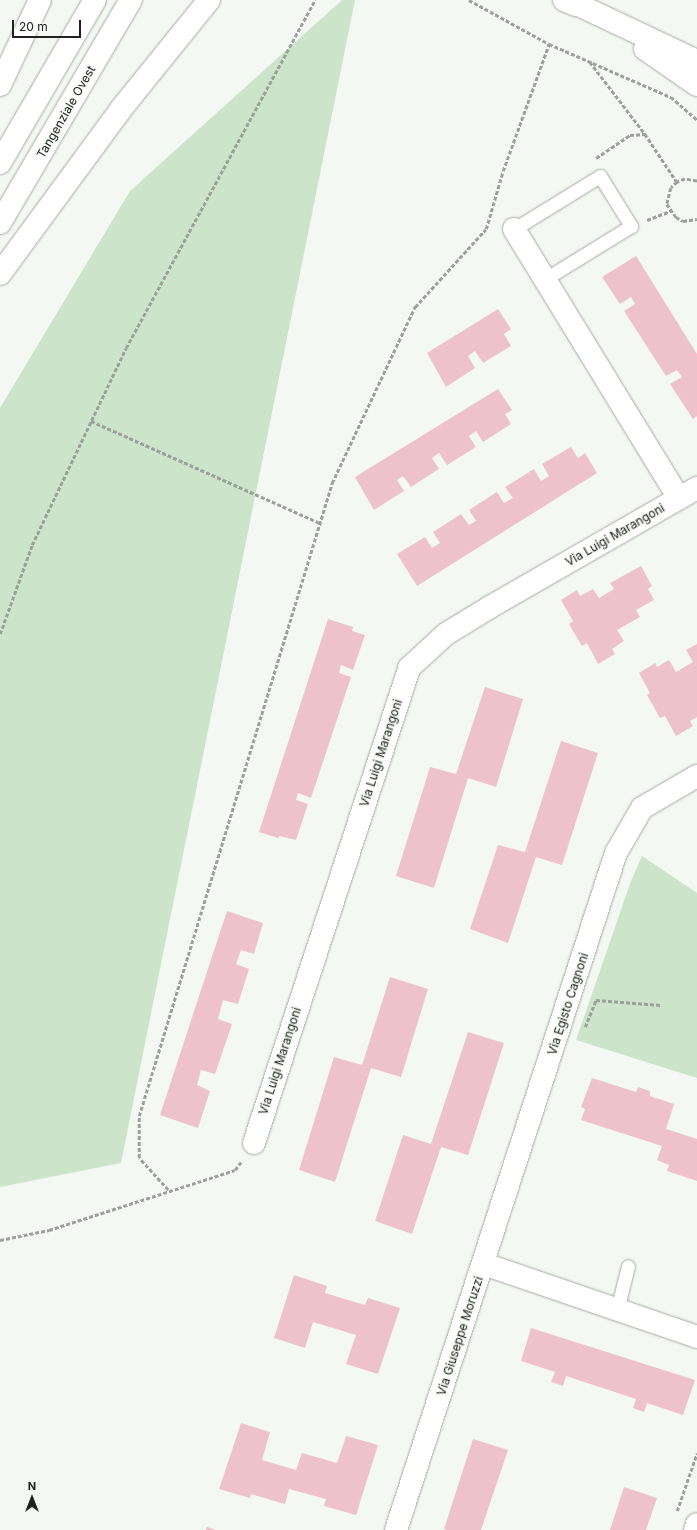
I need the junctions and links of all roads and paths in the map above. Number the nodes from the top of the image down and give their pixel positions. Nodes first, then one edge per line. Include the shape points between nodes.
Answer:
1 (40, 0) edge
2 (95, 0) edge
3 (131, 0) edge
4 (209, 0) edge
5 (315, 0) edge
6 (469, 0) edge
7 (569, 2) edge
8 (598, 16) junction
9 (549, 44) junction
10 (589, 61) junction
11 (697, 61) edge
12 (0, 85) edge
13 (697, 85) edge
14 (697, 120) edge
15 (645, 134) dead end
16 (0, 163) edge
17 (697, 181) edge
18 (670, 211) junction
19 (697, 219) edge
20 (0, 223) edge
21 (631, 226) junction
22 (514, 229) joint
23 (0, 274) edge
24 (545, 279) junction
25 (91, 421) junction
26 (688, 493) edge
27 (320, 523) junction
28 (0, 634) edge
29 (697, 776) edge
30 (661, 1005) dead end
31 (562, 1022) junction
32 (254, 1143) joint
33 (168, 1190) junction
34 (0, 1240) edge
35 (484, 1264) junction
36 (628, 1266) dead end
37 (617, 1310) junction
38 (697, 1337) edge
39 (697, 1453) edge
40 (676, 1516) dead end
41 (697, 1524) edge
42 (396, 1530) edge
43 (695, 1530) edge

1 - 12 main road
2 - 16 main road
3 - 20 main road, Tangenziale Ovest
4 - 23 main road via 120,110
5 - 25 path via 126,348
6 - 9 path
7 - 8 main road
8 - 11 main road
8 - 13 main road
9 - 10 path
9 - 27 path via 503,171 486,229 416,307 332,483
10 - 14 path via 671,97
10 - 15 path
17 - 18 path via 685,179 670,188 667,204
18 - 19 path via 684,221
18 - 21 path
21 - 22 lane via 600,176
21 - 24 lane
22 - 24 main road, Via Luigi Marangoni
24 - 26 main road, Via Luigi Marangoni
25 - 27 path
25 - 28 path via 32,545
26 - 32 main road, Via Luigi Marangoni via 446,634 409,668
27 - 33 path via 139,1116 139,1158
29 - 31 main road, Via Egisto Cagnoni via 642,808 616,853
30 - 31 path via 596,1000 585,1028
31 - 35 main road, Via Egisto Cagnoni
32 - 33 path via 235,1170
33 - 34 path via 49,1230
35 - 37 main road, Via Giuseppe Moruzzi
35 - 42 main road, Via Giuseppe Moruzzi
36 - 37 lane
37 - 38 main road, Via Giuseppe Moruzzi
39 - 40 path
41 - 43 main road

